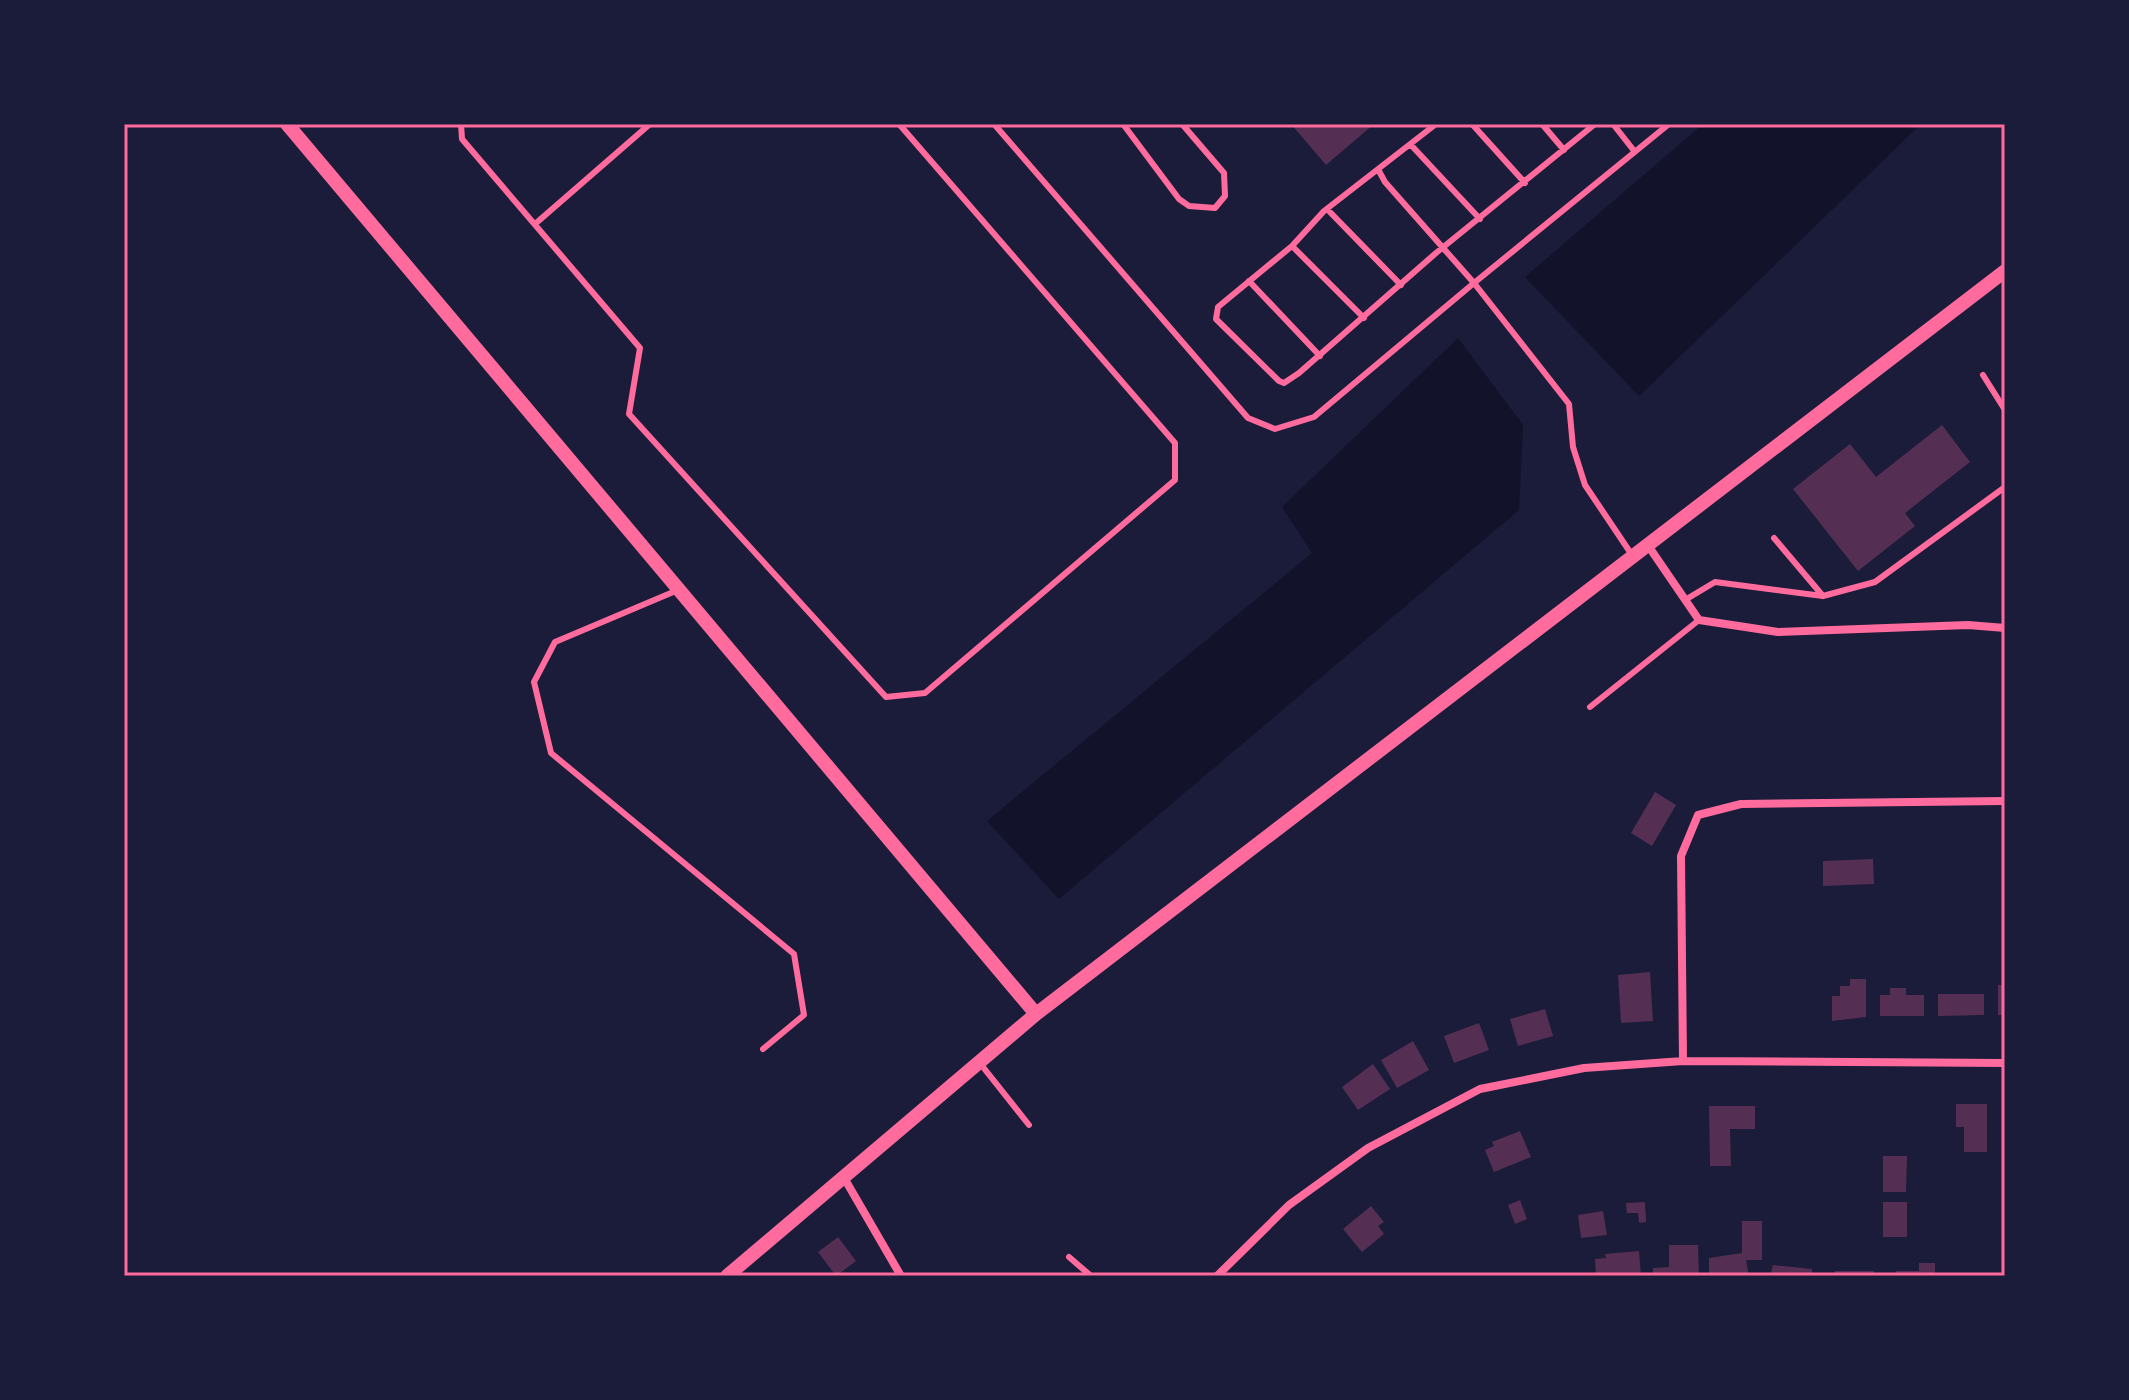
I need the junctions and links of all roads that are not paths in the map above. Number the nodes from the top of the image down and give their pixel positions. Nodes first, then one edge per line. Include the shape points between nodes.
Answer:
1 (461, 124) edge
2 (650, 124) edge
3 (899, 124) edge
4 (994, 124) edge
5 (1123, 124) edge
6 (1182, 124) edge
7 (1436, 124) edge
8 (1472, 124) edge
9 (1542, 124) edge
10 (1595, 124) edge
11 (1613, 124) edge
12 (1669, 124) edge
13 (290, 125) edge
14 (1411, 145) junction
15 (1564, 150) junction
16 (1635, 152) junction
17 (1379, 171) junction
18 (1525, 183) junction
19 (1327, 209) junction
20 (1480, 219) junction
21 (535, 224) junction
22 (1292, 246) junction
23 (1443, 249) junction
24 (2005, 271) edge
25 (1249, 281) junction
26 (1474, 283) junction
27 (1401, 285) junction
28 (1364, 318) junction
29 (1320, 356) junction
30 (1983, 375) dead end
31 (2005, 410) edge
32 (2005, 487) edge
33 (1774, 538) dead end
34 (1646, 544) junction
35 (1632, 555) junction
36 (678, 590) junction
37 (1823, 596) junction
38 (1685, 600) junction
39 (1699, 620) junction
40 (2005, 628) edge
41 (1590, 707) dead end
42 (2005, 801) edge
43 (1036, 1014) junction
44 (763, 1049) dead end
45 (1683, 1061) junction
46 (979, 1062) junction
47 (2005, 1063) edge
48 (1029, 1125) dead end
49 (843, 1176) junction
50 (1069, 1257) dead end
51 (727, 1276) edge
52 (901, 1276) edge
53 (1091, 1276) edge
54 (1217, 1276) edge

1 - 21 lane via 462,139
2 - 21 lane
3 - 21 lane via 1175,443 1175,480 925,693 886,697 629,414 640,348
4 - 26 lane via 1248,418 1275,429 1314,417
5 - 6 lane via 1179,199 1189,206 1215,208 1225,196 1224,173
7 - 14 lane
8 - 18 lane
9 - 15 lane
10 - 15 lane
11 - 16 lane
12 - 16 lane
13 - 36 street
14 - 17 lane
14 - 20 lane
15 - 18 lane
16 - 26 lane
17 - 19 lane
17 - 23 lane
18 - 20 lane
19 - 22 lane
19 - 27 lane
20 - 23 lane
22 - 25 lane
22 - 28 lane
23 - 26 lane
23 - 27 lane
24 - 34 street
25 - 29 lane
25 - 29 lane via 1218,307 1216,319 1284,383
26 - 35 lane via 1569,404 1573,447 1585,485
27 - 28 lane
28 - 29 lane
30 - 31 lane
32 - 37 lane via 1875,582
33 - 37 lane
34 - 35 street
34 - 38 street
35 - 43 street
36 - 43 street
36 - 44 lane via 555,642 534,682 551,753 794,954 804,1015
37 - 38 lane via 1715,582
38 - 39 street
39 - 40 street via 1778,632
39 - 41 lane
42 - 45 street via 1741,804 1698,815 1681,856
43 - 46 street
45 - 47 street
45 - 54 street via 1584,1068 1480,1089 1368,1148 1289,1205
46 - 48 lane
46 - 49 street
49 - 51 street
49 - 52 street
50 - 53 lane

